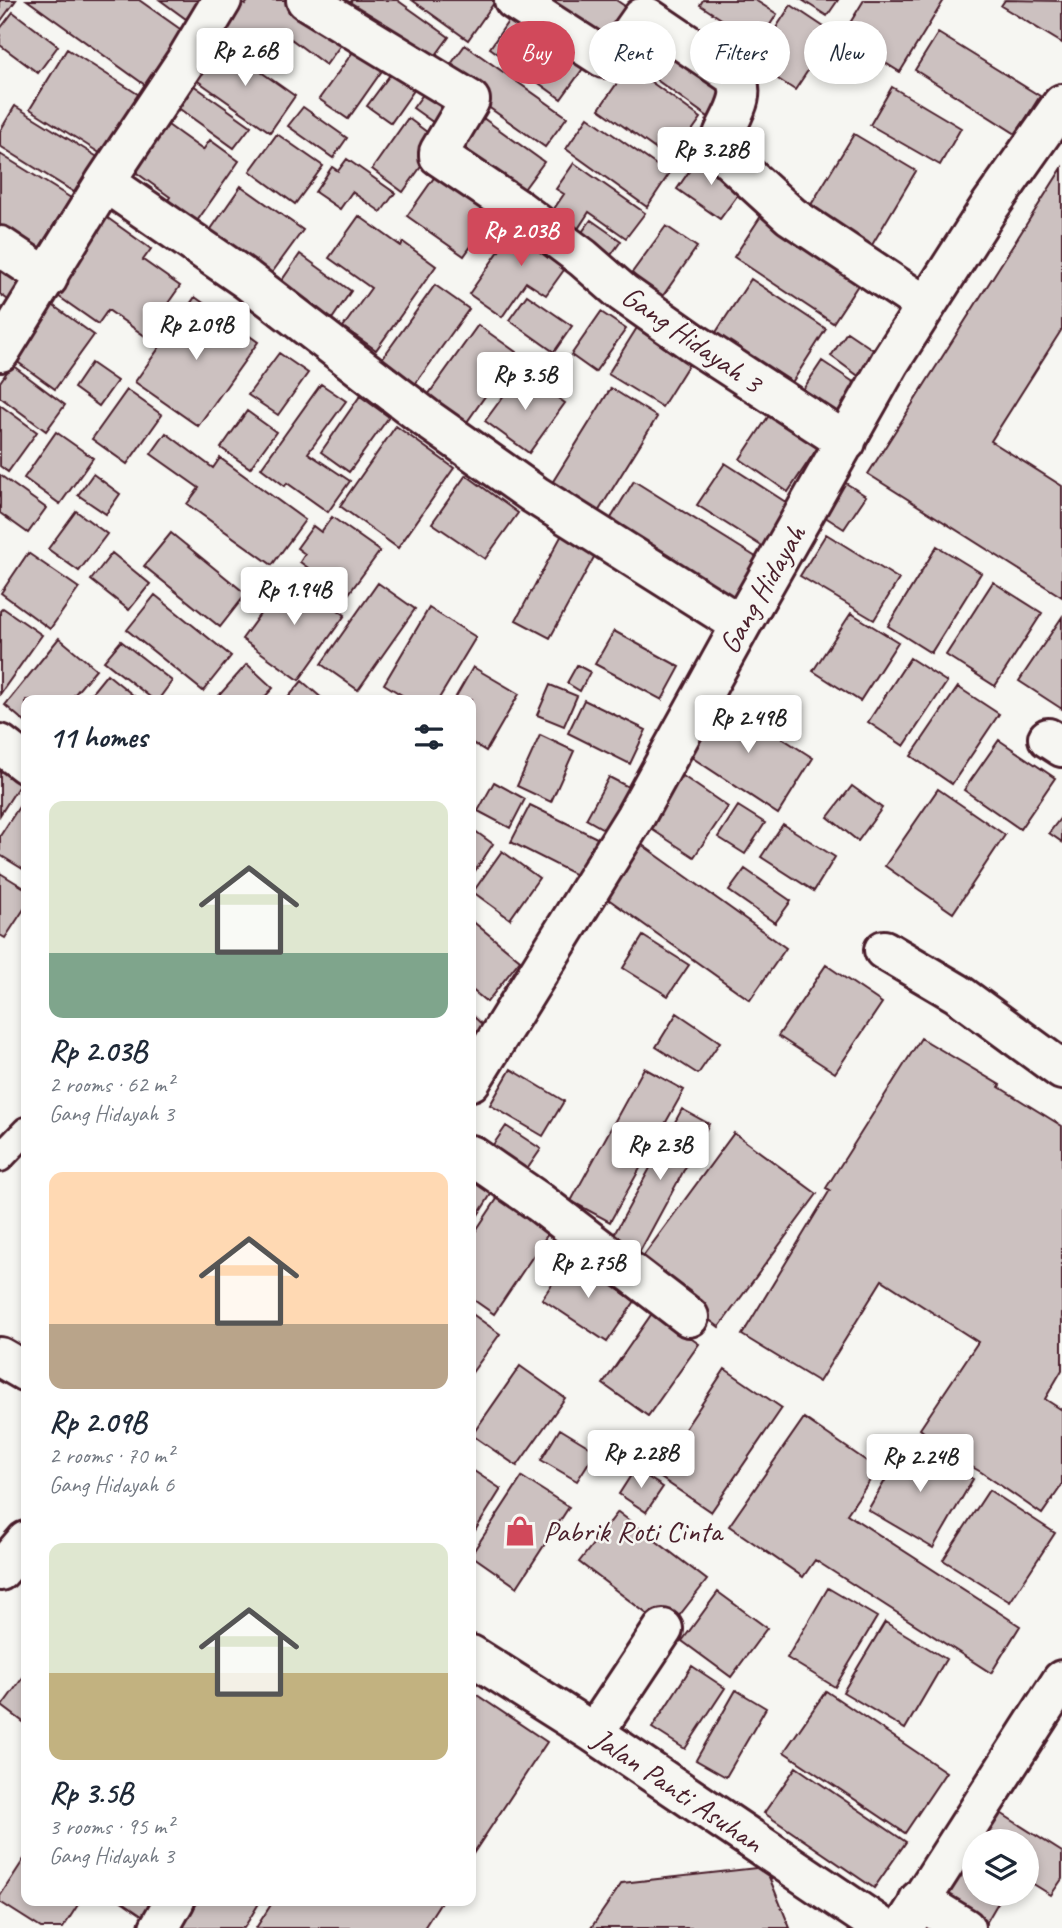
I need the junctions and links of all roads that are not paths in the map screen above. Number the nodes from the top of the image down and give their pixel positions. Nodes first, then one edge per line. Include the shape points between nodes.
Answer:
1 (222, 0) edge
2 (306, 0) edge
3 (514, 0) edge
4 (1062, 104) edge
5 (105, 182) junction
6 (0, 246) edge
7 (47, 278) junction
8 (926, 306) junction
9 (0, 352) edge
10 (845, 442) junction
11 (741, 625) junction
12 (0, 744) edge
13 (21, 760) edge
14 (884, 950) dead end
15 (1062, 1070) edge
16 (476, 1073) edge
17 (21, 1136) edge
18 (0, 1158) edge
19 (476, 1158) edge
20 (689, 1317) dead end
21 (0, 1357) edge
22 (21, 1369) edge
23 (21, 1547) edge
24 (0, 1571) edge
25 (663, 1629) dead end
26 (476, 1658) edge
27 (1062, 1680) edge
28 (594, 1734) junction
29 (172, 1906) edge
30 (911, 1914) edge
31 (159, 1928) edge
32 (883, 1928) edge
33 (965, 1928) edge

1 - 5 street
2 - 10 street, Gang Hidayah 3 via 470,100 439,152 441,157 519,210 623,293
3 - 8 street via 610,59 647,17 734,76 741,93 723,135 730,160 791,216
4 - 8 street, Gang Hidayah
5 - 7 street
5 - 11 street via 246,279 426,418
6 - 7 street
7 - 9 street
8 - 10 street, Gang Hidayah
10 - 11 street, Gang Hidayah
11 - 16 street, Gang Hidayah via 635,817
12 - 13 street
14 - 15 street via 957,993
17 - 18 lane
19 - 20 street
21 - 22 street
23 - 24 street
25 - 28 street
26 - 28 street, Jalan Panti Asuhan
27 - 30 street
28 - 32 street, Jalan Panti Asuhan
29 - 31 street
30 - 33 street

